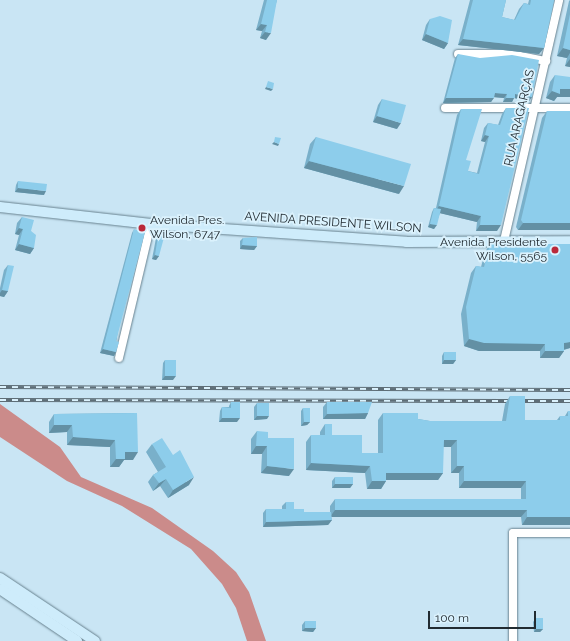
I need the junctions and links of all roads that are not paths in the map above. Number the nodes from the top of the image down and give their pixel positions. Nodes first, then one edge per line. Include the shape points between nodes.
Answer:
1 (559, 0) edge
2 (458, 54) edge
3 (546, 61) junction
4 (445, 108) dead end
5 (536, 108) junction
6 (570, 108) edge
7 (0, 207) edge
8 (151, 224) junction
9 (504, 241) junction
10 (570, 241) edge
11 (119, 358) dead end
12 (570, 534) edge
13 (0, 578) edge
14 (0, 589) edge
15 (92, 640) edge
16 (77, 641) edge
17 (514, 641) edge

1 - 3 street, RUA ARAGARÇAS
2 - 3 street via 510,54
3 - 5 street, RUA ARAGARÇAS
4 - 5 street
5 - 6 street
5 - 9 street, RUA ARAGARÇAS
7 - 8 main road, AVENIDA PRESIDENTE WILSON
8 - 9 main road, AVENIDA PRESIDENTE WILSON via 411,242
8 - 11 street
9 - 10 main road, AVENIDA PRESIDENTE WILSON
12 - 17 street via 513,534
13 - 15 main road
14 - 16 main road

